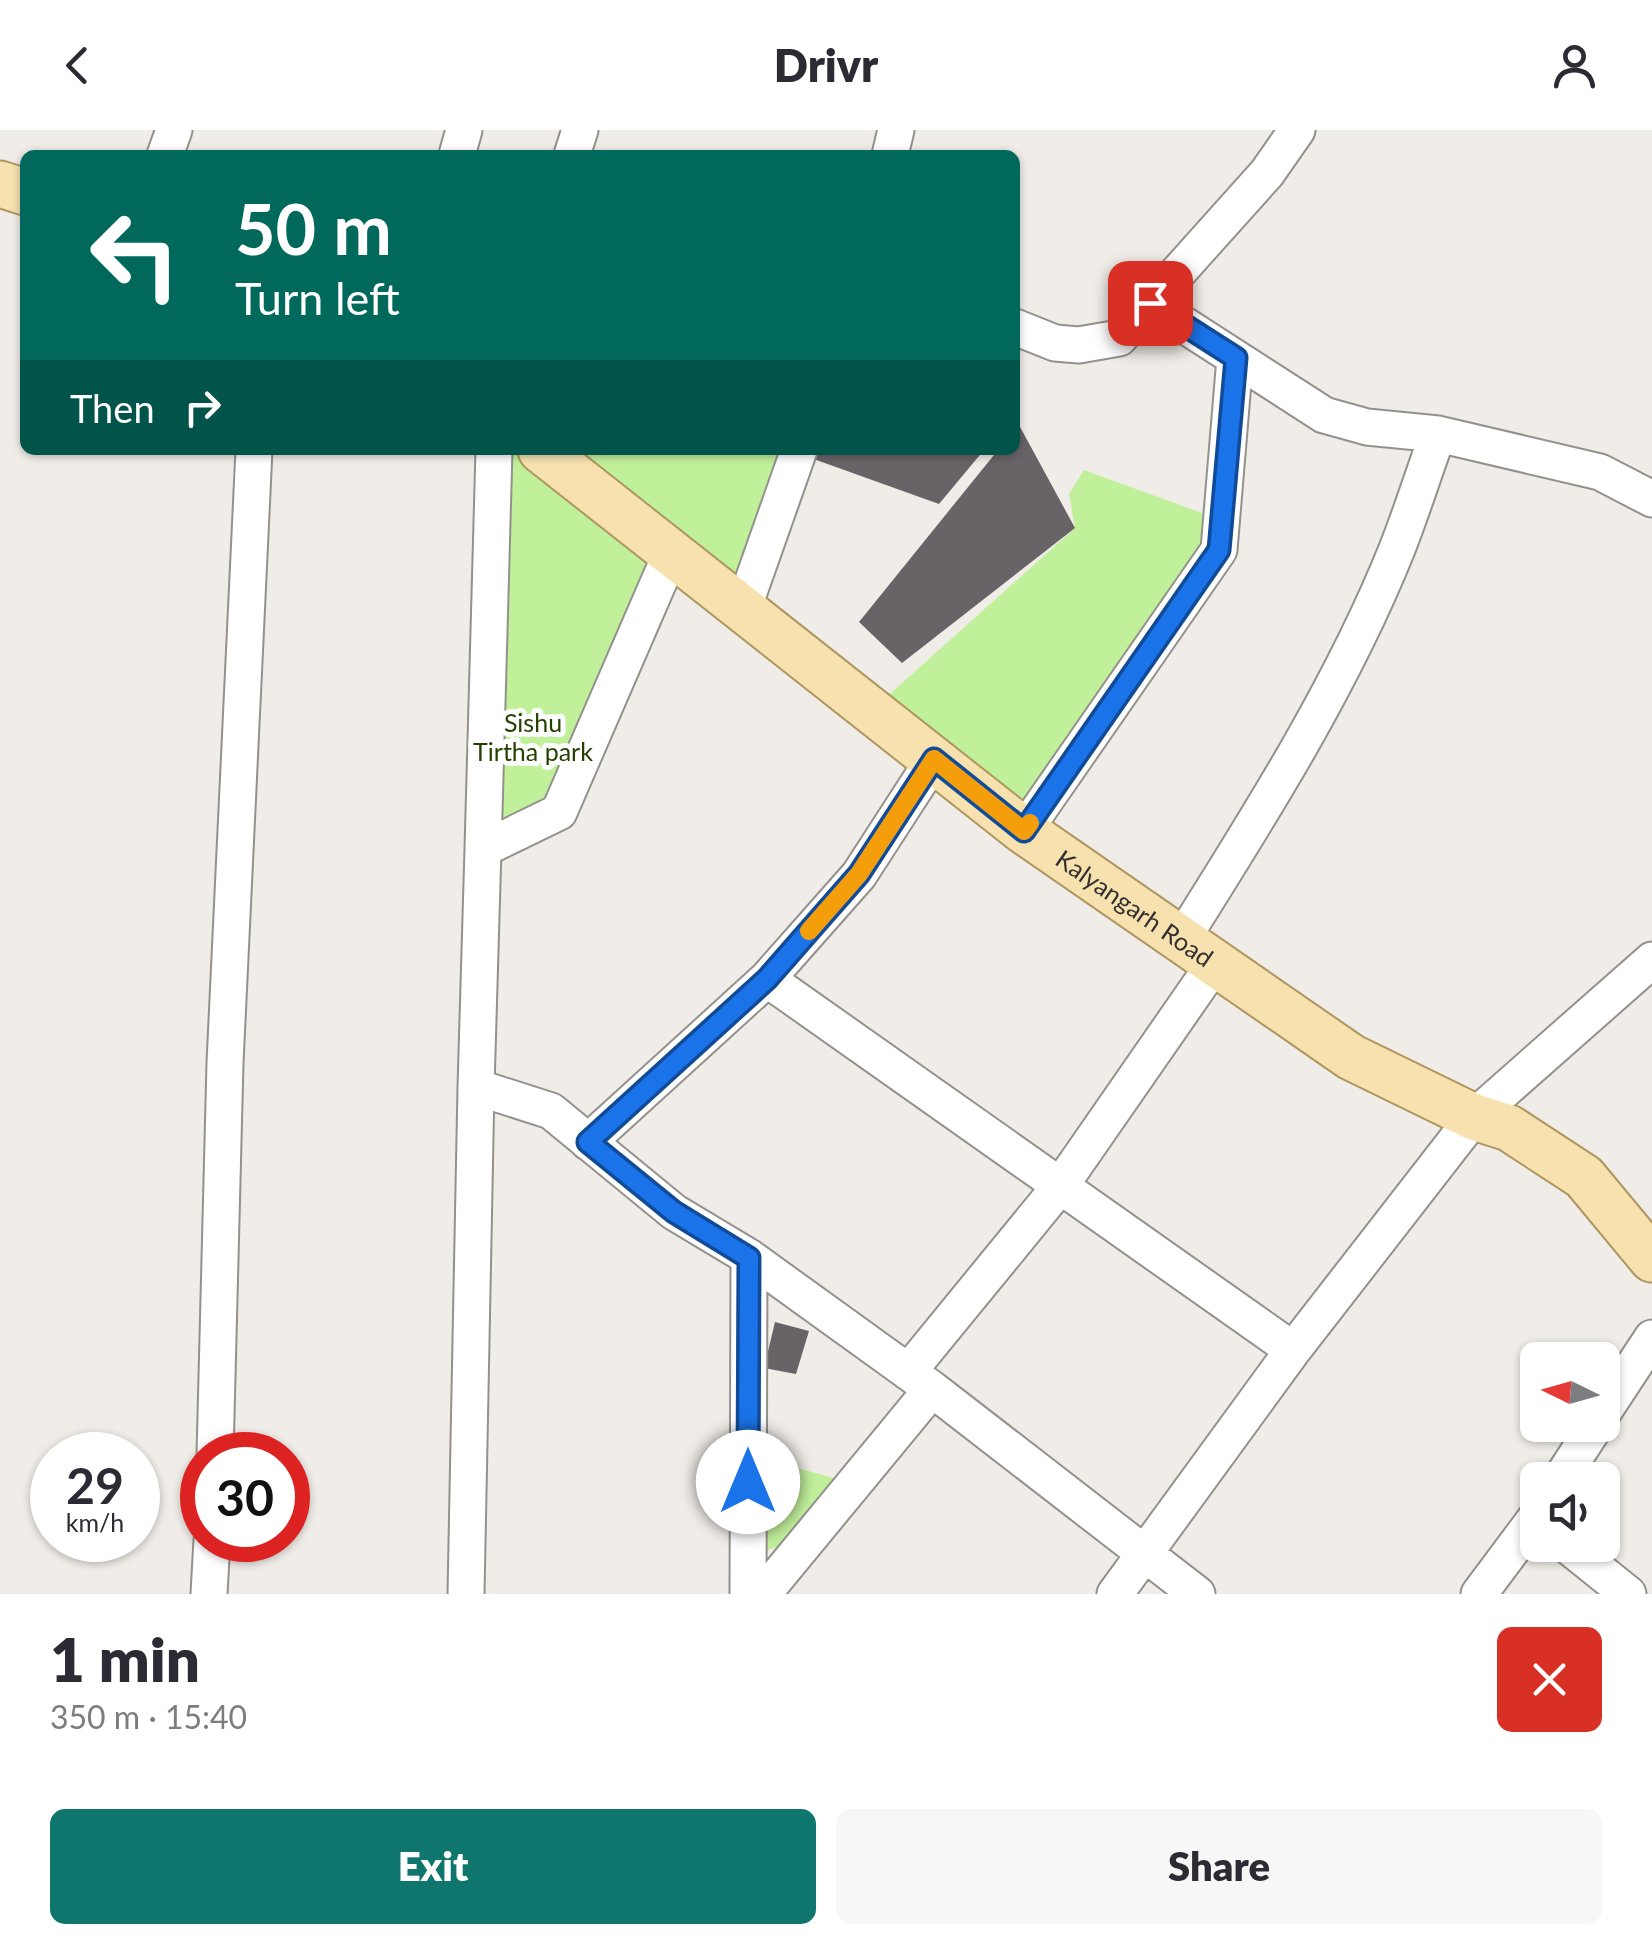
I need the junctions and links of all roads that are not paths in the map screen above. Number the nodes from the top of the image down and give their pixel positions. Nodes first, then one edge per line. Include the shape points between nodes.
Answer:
1 (1297, 130) edge
2 (1150, 303) junction
3 (1020, 329) edge
4 (1236, 358) junction
5 (1438, 434) junction
6 (254, 455) edge
7 (494, 455) edge
8 (546, 455) edge
9 (797, 455) edge
10 (1652, 500) edge
11 (670, 556) junction
12 (743, 610) junction
13 (934, 759) junction
14 (1024, 831) junction
15 (483, 848) junction
16 (1198, 951) junction
17 (1652, 960) edge
18 (767, 979) junction
19 (476, 1087) junction
20 (1474, 1117) junction
21 (588, 1142) junction
22 (1061, 1185) junction
23 (749, 1258) junction
24 (1652, 1259) edge
25 (1652, 1338) edge
26 (1293, 1350) junction
27 (920, 1380) junction
28 (1620, 1387) edge
29 (216, 1432) edge
30 (1520, 1540) edge
31 (1145, 1554) junction
32 (211, 1562) edge
33 (1588, 1562) edge
34 (209, 1594) edge
35 (466, 1594) edge
36 (748, 1594) edge
37 (764, 1594) edge
38 (1115, 1594) edge
39 (1197, 1594) edge
40 (1479, 1594) edge
41 (1628, 1594) edge

1 - 2 street
2 - 3 street via 1119,338 1055,342
2 - 4 street
4 - 5 street via 1324,415 1367,428
4 - 14 street via 1219,550
5 - 10 street via 1600,472
5 - 16 street via 1396,551
6 - 29 street via 225,1062
7 - 15 street
8 - 11 main road, Kalyangarh Road
9 - 12 street
11 - 12 main road, Kalyangarh Road
11 - 15 street via 560,812
12 - 13 main road, Kalyangarh Road
13 - 14 main road, Kalyangarh Road
13 - 18 street via 859,874
14 - 16 main road, Kalyangarh Road
15 - 19 street
16 - 20 main road, Kalyangarh Road via 1351,1057
16 - 22 street
17 - 20 street
18 - 21 street
18 - 22 street
19 - 21 street via 552,1111
19 - 35 street
20 - 24 main road, Kalyangarh Road via 1509,1128 1584,1177
20 - 26 street
21 - 23 street via 674,1212
22 - 26 street
22 - 27 street
23 - 27 street
23 - 36 street
25 - 28 street
26 - 31 street
27 - 31 street
27 - 37 street
30 - 40 street
31 - 38 street
31 - 39 street
32 - 34 street
33 - 41 street

